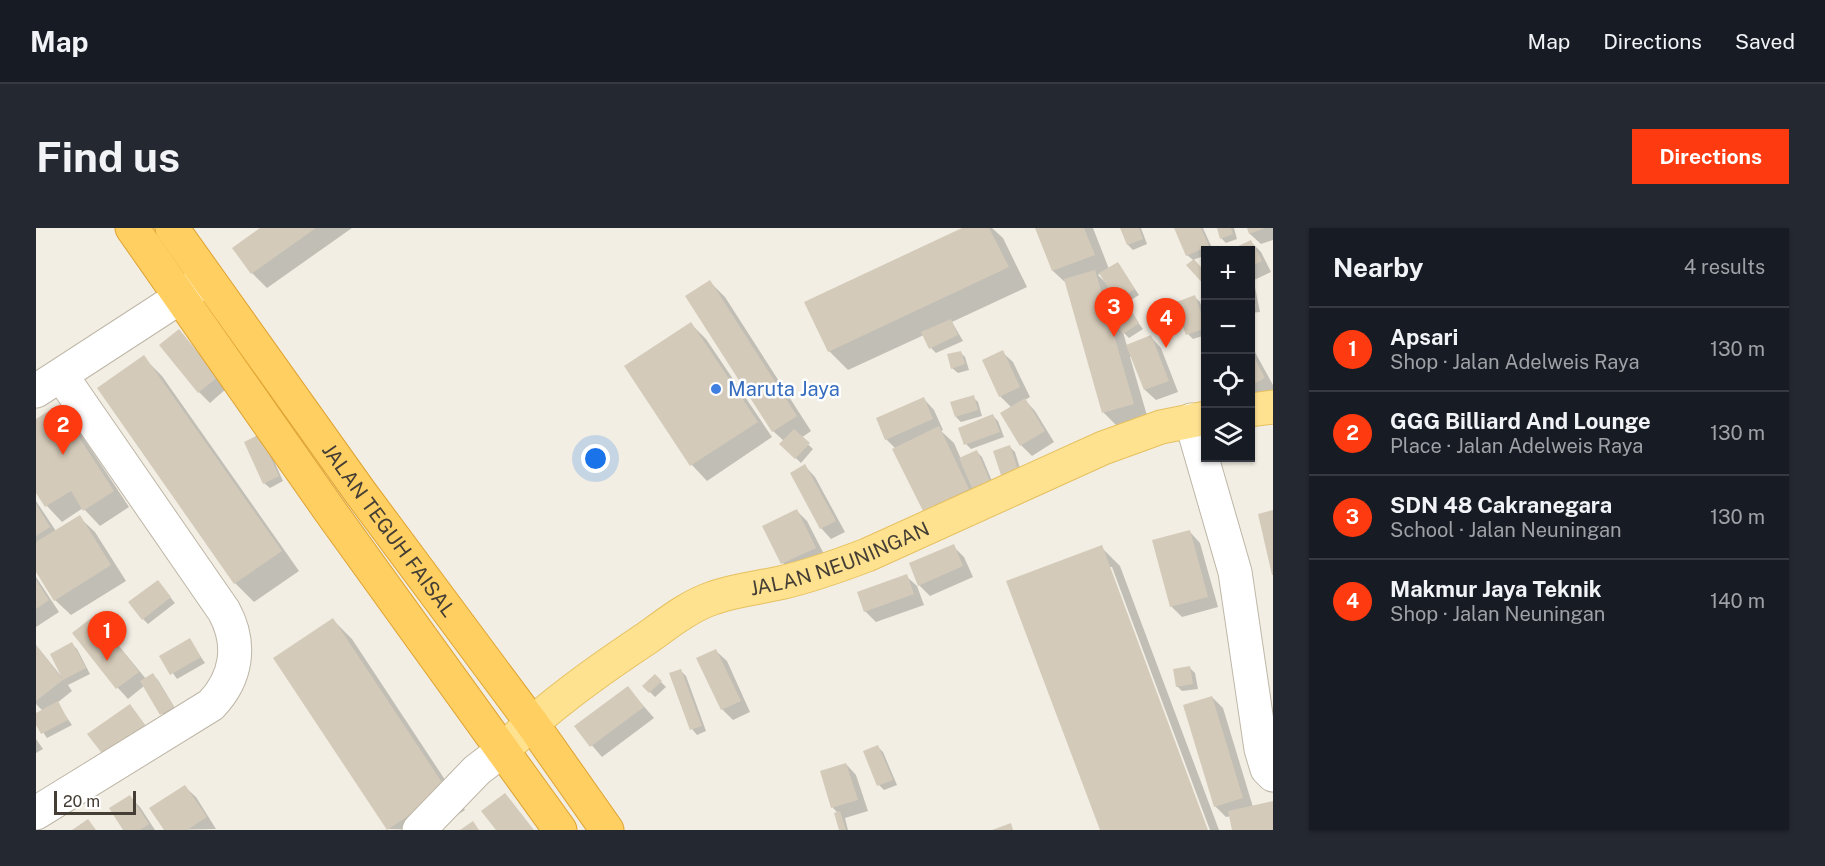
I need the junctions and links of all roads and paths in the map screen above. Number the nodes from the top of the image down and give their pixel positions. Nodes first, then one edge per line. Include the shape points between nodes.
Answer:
1 (132, 228) edge
2 (172, 228) edge
3 (208, 277) junction
4 (179, 298) junction
5 (48, 383) edge
6 (295, 400) junction
7 (1273, 406) edge
8 (1255, 409) edge
9 (265, 419) junction
10 (1198, 419) edge
11 (531, 722) junction
12 (503, 750) junction
13 (1273, 775) edge
14 (36, 813) edge
15 (419, 830) edge
16 (560, 830) edge
17 (607, 830) edge

1 - 4 highway, JALAN TEGUH FAISAL
2 - 3 highway, JALAN TEGUH FAISAL
3 - 4 street
3 - 6 highway, JALAN TEGUH FAISAL
4 - 5 street
4 - 9 highway, JALAN TEGUH FAISAL
5 - 14 street via 224,611 233,632 236,655 231,677 211,705
6 - 9 highway
6 - 11 highway, JALAN TEGUH FAISAL
7 - 8 main road
9 - 12 highway, JALAN TEGUH FAISAL
10 - 11 main road, JALAN NEUNINGAN via 1113,444 867,555 797,578 710,598 585,679
10 - 13 street via 1235,572 1261,749
11 - 12 main road, JALAN NEUNINGAN
11 - 17 highway, JALAN TEGUH FAISAL
12 - 15 street via 477,770
12 - 16 highway, JALAN TEGUH FAISAL

